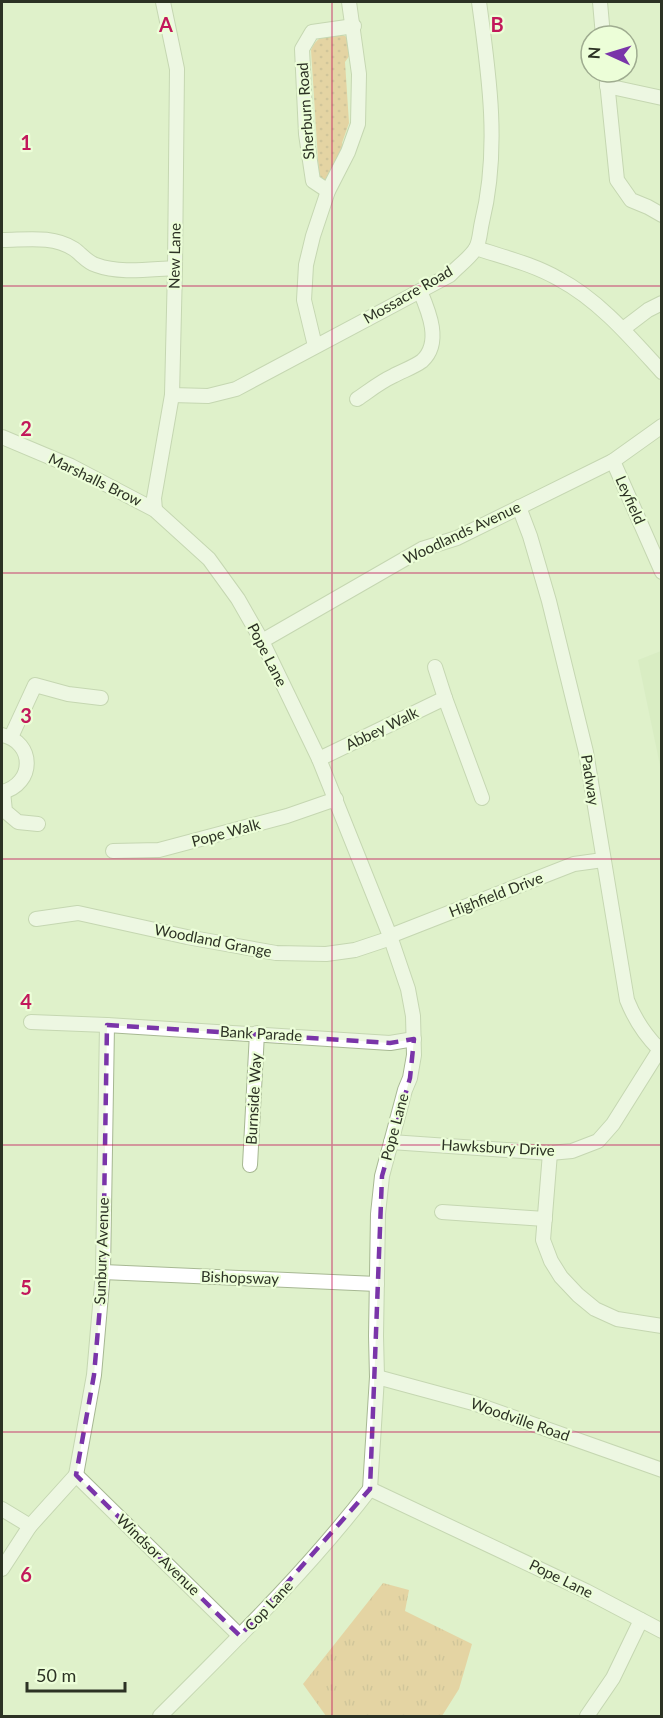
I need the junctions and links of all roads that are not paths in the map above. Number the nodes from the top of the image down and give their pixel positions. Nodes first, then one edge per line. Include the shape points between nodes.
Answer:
1 (163, 2) edge
2 (349, 2) edge
3 (479, 2) edge
4 (600, 2) edge
5 (602, 24) edge
6 (354, 26) junction
7 (607, 84) edge
8 (621, 84) edge
9 (662, 98) edge
10 (328, 191) junction
11 (662, 215) edge
12 (2, 240) edge
13 (476, 248) junction
14 (175, 268) junction
15 (420, 291) junction
16 (662, 303) edge
17 (623, 329) junction
18 (315, 346) junction
19 (662, 372) edge
20 (172, 395) junction
21 (357, 399) dead end
22 (662, 426) edge
23 (2, 437) edge
24 (613, 461) junction
25 (519, 507) junction
26 (155, 510) junction
27 (662, 572) edge
28 (262, 641) junction
29 (435, 667) dead end
30 (101, 698) dead end
31 (445, 698) junction
32 (6, 736) edge
33 (319, 759) junction
34 (2, 792) edge
35 (482, 798) dead end
36 (336, 799) junction
37 (38, 824) dead end
38 (113, 851) dead end
39 (603, 860) junction
40 (36, 919) dead end
41 (390, 936) junction
42 (31, 1022) dead end
43 (107, 1024) junction
44 (257, 1033) junction
45 (414, 1039) junction
46 (660, 1048) edge
47 (391, 1142) junction
48 (550, 1153) junction
49 (250, 1165) dead end
50 (442, 1212) dead end
51 (545, 1218) junction
52 (103, 1272) junction
53 (377, 1284) junction
54 (662, 1326) edge
55 (377, 1377) junction
56 (662, 1470) edge
57 (76, 1474) junction
58 (370, 1489) junction
59 (2, 1509) edge
60 (30, 1527) junction
61 (2, 1569) edge
62 (641, 1620) junction
63 (662, 1631) edge
64 (240, 1636) junction
65 (160, 1716) edge
66 (587, 1716) edge

1 - 14 street, New Lane via 177,69
2 - 6 street
3 - 13 street via 490,80 491,126 490,171
4 - 5 street
6 - 10 street via 359,74 358,124
6 - 10 street, Sherburn Road via 312,32 302,49 306,134 313,181
7 - 11 street via 617,180 631,200
8 - 9 street
10 - 18 street via 306,266 304,300
12 - 14 street via 42,239 61,243 95,265 123,270
13 - 15 street, Mossacre Road via 450,275
13 - 17 street via 559,279
14 - 20 street, New Lane
15 - 18 street, Mossacre Road
15 - 21 street via 431,320 431,351 419,363
16 - 17 street
17 - 19 street
18 - 20 street, Mossacre Road via 236,389 208,396
20 - 26 street, New Lane
22 - 24 street, Woodlands Avenue
23 - 26 street, Marshalls Brow via 71,466
24 - 25 street, Woodlands Avenue
24 - 27 street, Leyfield
25 - 28 street, Woodlands Avenue via 457,538 422,549
25 - 39 street, Padway via 549,601 586,752
26 - 28 street, Pope Lane via 210,559
28 - 33 street, Pope Lane
29 - 31 street
30 - 32 street via 35,685
31 - 33 street, Abbey Walk
31 - 35 street
32 - 34 street via 24,750 27,768 19,784
33 - 36 street, Pope Lane
34 - 37 street via 5,811 18,822
36 - 38 street, Pope Walk via 159,850
36 - 41 street, Pope Lane
39 - 41 street, Highfield Drive via 574,864
39 - 46 street, Padway via 627,1000 644,1034
40 - 41 street, Woodland Grange via 78,913 276,954 355,950
41 - 45 street, Pope Lane via 408,989
42 - 43 street, Bank Parade
43 - 44 street, Bank Parade
43 - 52 street, Sunbury Avenue
44 - 45 street, Bank Parade via 390,1043
44 - 49 street, Burnside Way
45 - 47 street, Pope Lane via 410,1078
46 - 48 street, Hawksbury Drive via 613,1124 598,1141 572,1151
47 - 48 street, Hawksbury Drive
47 - 53 street, Pope Lane via 378,1214
48 - 51 street
50 - 51 street
51 - 54 street via 543,1240 551,1261 578,1295 595,1309 617,1319
52 - 53 street, Bishopsway
52 - 57 street, Sunbury Avenue via 94,1375
53 - 55 street, Pope Lane
55 - 56 street, Woodville Road via 473,1403
55 - 58 street, Pope Lane
57 - 60 street
57 - 64 street, Windsor Avenue
58 - 62 street, Pope Lane
58 - 64 street, Cop Lane via 337,1532
59 - 60 street
60 - 61 street
62 - 63 street, Pope Lane
62 - 66 street via 612,1678
64 - 65 street, Cop Lane

